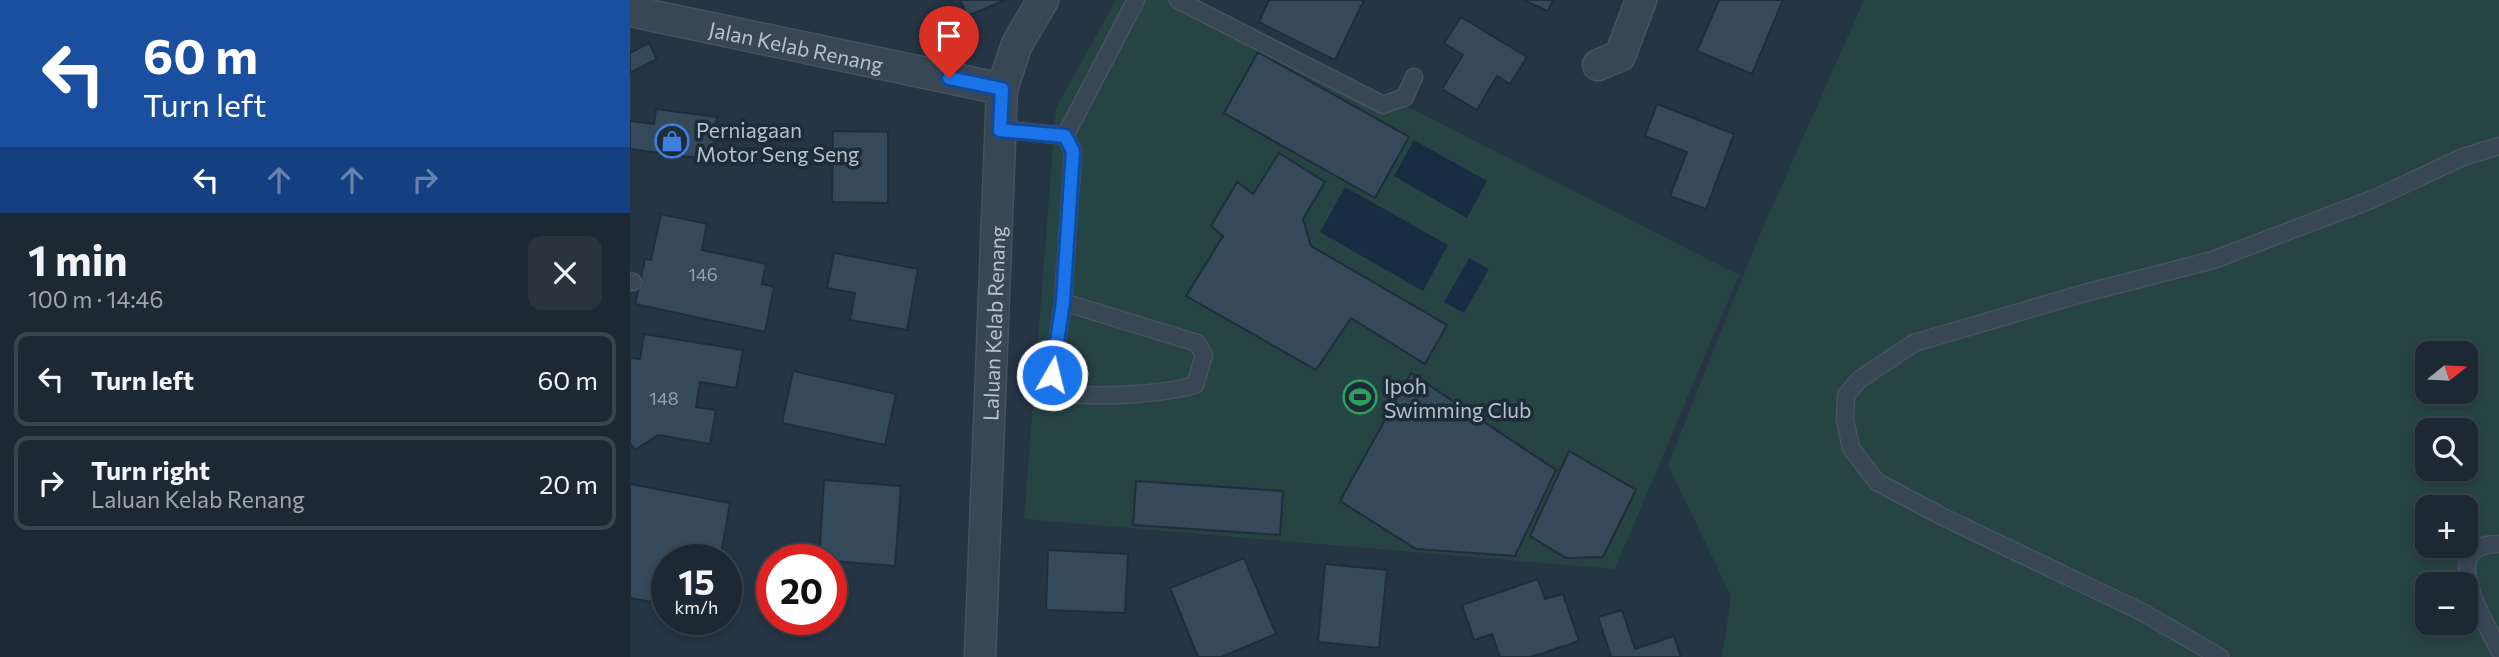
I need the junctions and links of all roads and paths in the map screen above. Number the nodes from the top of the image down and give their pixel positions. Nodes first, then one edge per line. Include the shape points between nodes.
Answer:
1 (1043, 0) edge
2 (1136, 0) edge
3 (1178, 0) edge
4 (1641, 0) edge
5 (630, 11) edge
6 (1598, 65) dead end
7 (1413, 77) dead end
8 (1002, 89) junction
9 (1000, 130) junction
10 (1065, 136) junction
11 (2499, 146) edge
12 (1063, 302) junction
13 (2499, 544) edge
14 (2499, 650) edge
15 (980, 657) edge
16 (2220, 657) edge

1 - 8 street, Laluan Kelab Renang via 1017,44
2 - 10 lane
3 - 7 lane via 1383,105 1405,97
4 - 6 street via 1620,55
5 - 8 street, Jalan Kelab Renang
8 - 9 street, Laluan Kelab Renang
9 - 10 lane
9 - 15 street, Laluan Kelab Renang
10 - 12 lane via 1073,151
11 - 16 lane via 2213,260 1914,343 1860,379 1846,395 1851,448 1877,482 2141,612
12 - 12 lane via 1052,375 1061,392 1078,396 1195,385 1204,355 1197,344
13 - 14 lane via 2477,548 2469,555 2466,568 2469,587

